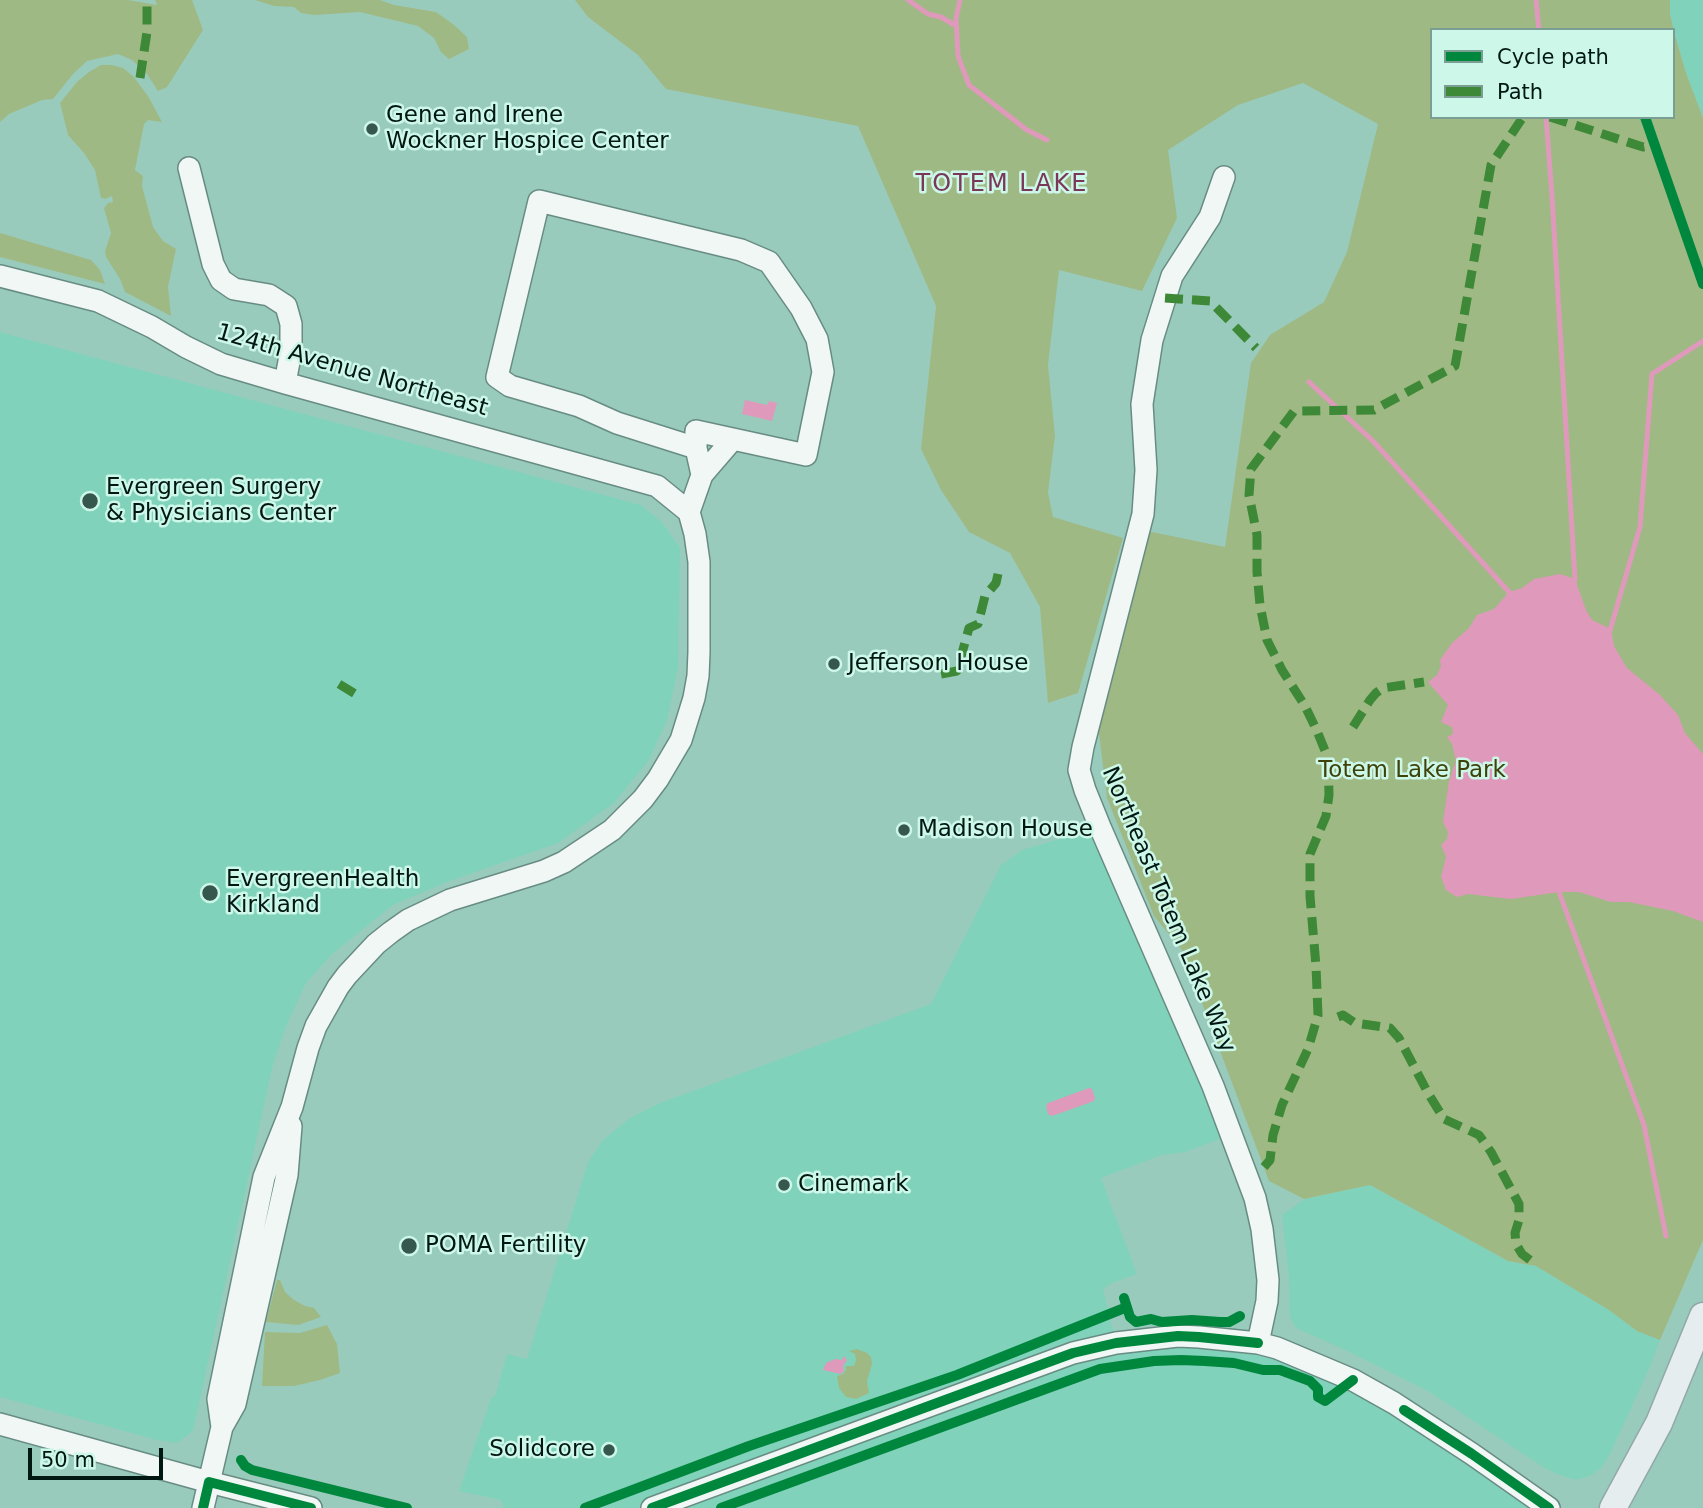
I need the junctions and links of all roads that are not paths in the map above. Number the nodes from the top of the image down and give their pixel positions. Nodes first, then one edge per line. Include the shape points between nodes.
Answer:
1 (189, 168) dead end
2 (1224, 177) dead end
3 (0, 276) edge
4 (285, 383) junction
5 (733, 439) junction
6 (696, 448) junction
7 (702, 475) junction
8 (689, 512) junction
9 (1703, 1316) edge
10 (1258, 1343) junction
11 (0, 1424) edge
12 (209, 1482) junction
13 (203, 1508) edge
14 (311, 1508) edge
15 (652, 1508) edge
16 (1549, 1508) edge
17 (1613, 1508) edge

1 - 4 street via 221,280 234,289 269,295 286,306 291,351
2 - 10 street, Northeast Totem Lake Way via 1210,217 1172,276 1152,340 1142,404 1143,514 1079,770 1205,1067 1255,1198 1268,1280
3 - 4 street, 124th Avenue Northeast via 98,301 221,364
4 - 8 street, 124th Avenue Northeast via 657,486
5 - 6 street via 696,431
5 - 6 street via 806,455 823,372 817,339 769,262 741,250 539,201 497,377 510,386
5 - 7 street
6 - 7 street
7 - 8 street
8 - 12 street via 699,562 698,676 684,730 658,779 612,830 564,862 450,900 408,920 362,959 338,987 316,1026 292,1107 264,1177 218,1399 222,1427
9 - 17 main road via 1653,1435
10 - 15 street via 1178,1336 1073,1353
10 - 16 street via 1319,1364 1363,1386
11 - 12 street
12 - 13 street
12 - 14 street

